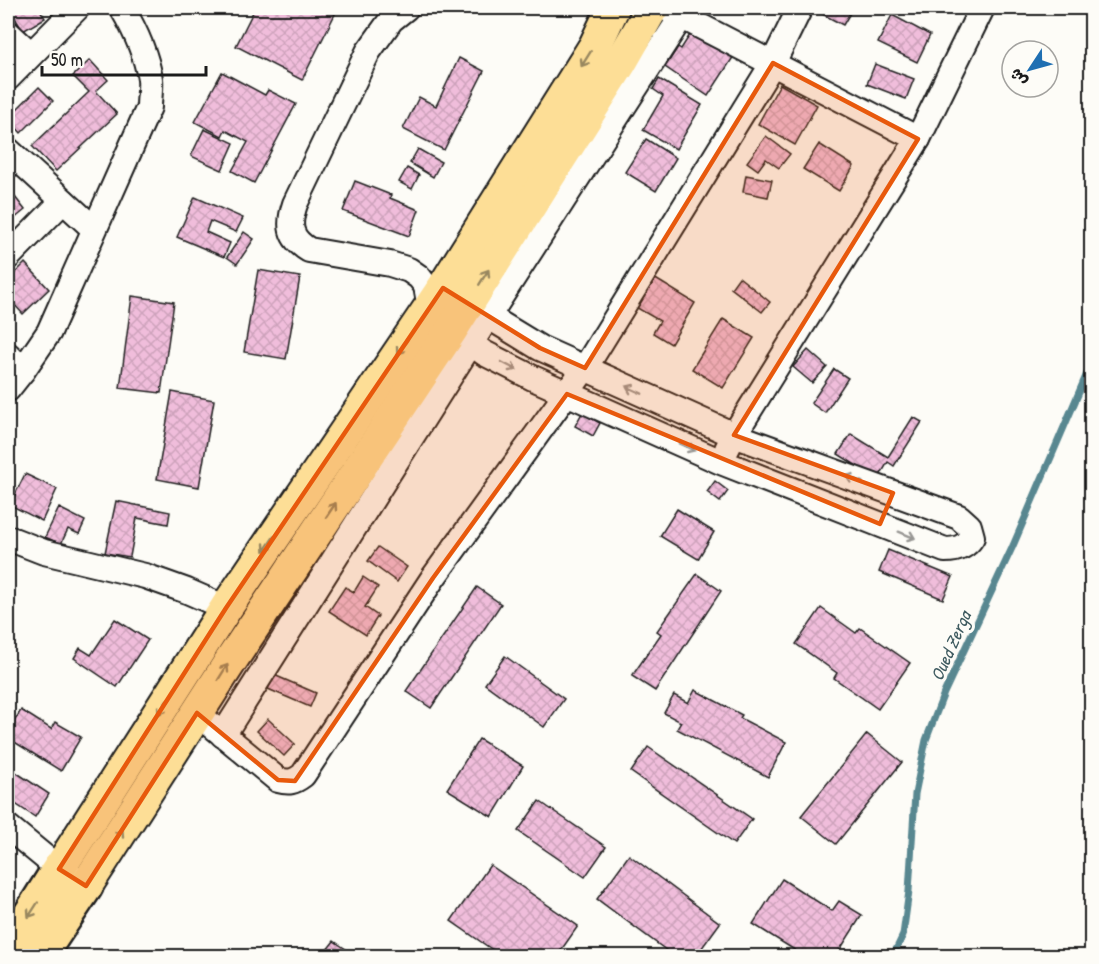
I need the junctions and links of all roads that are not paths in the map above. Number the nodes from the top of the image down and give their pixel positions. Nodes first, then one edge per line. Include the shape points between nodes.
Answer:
1 (77, 8) edge
2 (122, 8) edge
3 (406, 8) edge
4 (614, 8) edge
5 (652, 8) edge
6 (800, 8) edge
7 (982, 8) edge
8 (678, 11) edge
9 (8, 33) edge
10 (31, 54) junction
11 (773, 63) junction
12 (8, 78) edge
13 (918, 139) junction
14 (8, 150) edge
15 (63, 201) junction
16 (94, 229) junction
17 (8, 257) edge
18 (454, 311) junction
19 (15, 363) edge
20 (585, 368) junction
21 (8, 389) edge
22 (567, 394) junction
23 (734, 435) junction
24 (721, 462) junction
25 (893, 493) junction
26 (880, 524) junction
27 (8, 538) edge
28 (226, 608) junction
29 (197, 713) junction
30 (223, 735) junction
31 (8, 827) edge
32 (73, 878) junction
33 (8, 950) edge
34 (39, 957) edge

1 - 10 street
2 - 16 street via 143,53 150,80 149,107
3 - 18 street via 391,20 368,52 295,204 290,218 292,231 298,244 309,250 409,270
4 -> 18 main road
18 -> 5 main road via 620,64
6 - 11 street
7 - 13 street
8 - 11 street
8 - 18 street
9 - 10 street
10 - 12 street
11 - 13 street
11 - 20 street
13 - 23 street
14 - 15 street
15 - 16 street
15 - 17 street
16 - 19 street via 49,332
18 - 20 street
18 -> 22 street via 484,353
18 -> 28 main road
29 -> 18 main road
18 - 30 street
19 - 21 street
20 - 22 street
23 -> 20 street
22 -> 24 street
22 - 30 street via 433,578 303,775 286,783 278,780
23 - 24 street
25 -> 23 street
24 - 26 street
25 - 26 street
26 -> 25 street via 945,550 962,547 972,537 969,526 959,517
27 - 28 street via 44,552 146,576
28 -> 32 main road
29 - 30 street
32 -> 29 main road
31 - 32 street
32 -> 33 highway
32 - 34 highway

